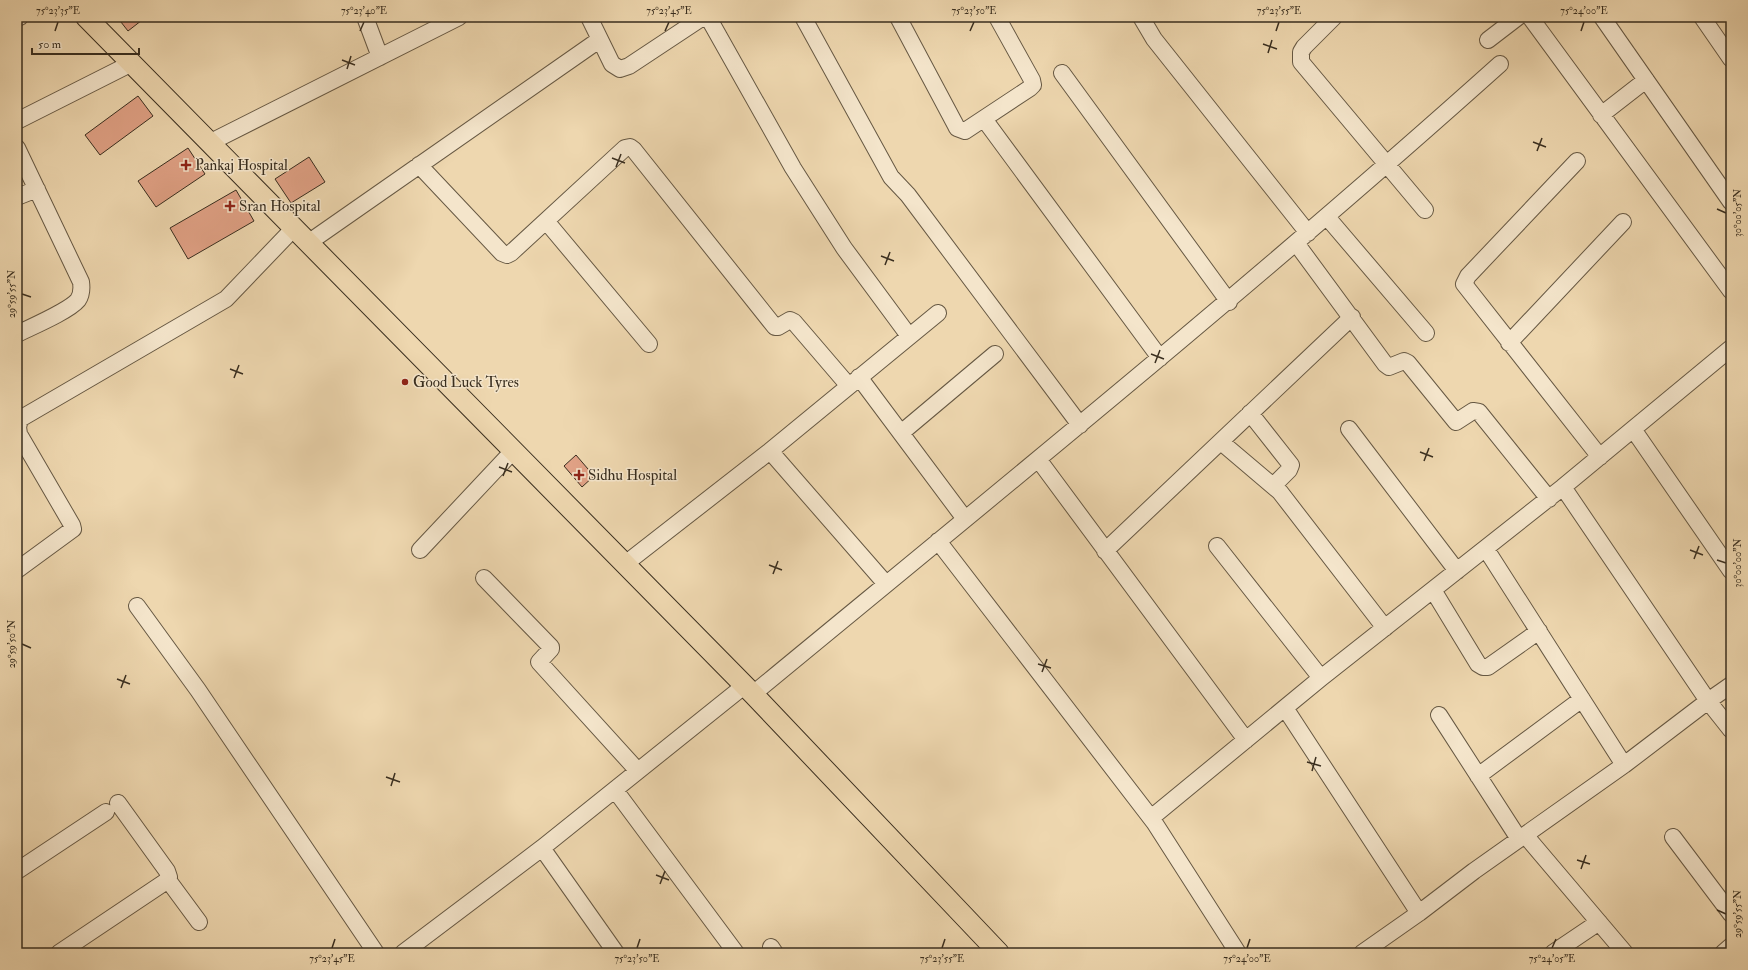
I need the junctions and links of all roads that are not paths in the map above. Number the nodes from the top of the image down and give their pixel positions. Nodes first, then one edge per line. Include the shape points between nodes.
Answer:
1 (20, 17) edge
2 (86, 17) edge
3 (365, 17) edge
4 (459, 17) edge
5 (589, 17) edge
6 (703, 17) edge
7 (708, 17) edge
8 (803, 17) edge
9 (898, 17) edge
10 (997, 17) edge
11 (1142, 17) edge
12 (1334, 17) edge
13 (1518, 17) edge
14 (1530, 17) edge
15 (1602, 17) edge
16 (1702, 17) edge
17 (17, 18) edge
18 (599, 40) junction
19 (1488, 40) dead end
20 (380, 57) junction
21 (1731, 59) edge
22 (132, 63) junction
23 (1500, 64) dead end
24 (1062, 73) dead end
25 (1646, 80) junction
26 (1601, 115) junction
27 (984, 119) junction
28 (17, 121) edge
29 (209, 143) junction
30 (17, 148) edge
31 (1577, 161) dead end
32 (1388, 164) junction
33 (419, 165) junction
34 (37, 189) junction
35 (17, 197) edge
36 (1731, 202) edge
37 (1425, 210) dead end
38 (1327, 217) junction
39 (546, 221) junction
40 (1623, 222) dead end
41 (294, 228) junction
42 (1308, 233) junction
43 (308, 243) junction
44 (1296, 243) junction
45 (1731, 291) edge
46 (1229, 302) junction
47 (938, 313) dead end
48 (1352, 317) junction
49 (1426, 333) dead end
50 (17, 334) edge
51 (909, 336) junction
52 (1509, 343) junction
53 (649, 344) dead end
54 (1729, 353) edge
55 (995, 354) dead end
56 (1160, 358) junction
57 (854, 381) junction
58 (1250, 413) junction
59 (1080, 424) junction
60 (1349, 429) dead end
61 (1633, 429) junction
62 (901, 434) junction
63 (1221, 442) junction
64 (513, 451) junction
65 (770, 451) junction
66 (1600, 456) junction
67 (1038, 459) junction
68 (1273, 486) junction
69 (1563, 487) junction
70 (1549, 498) junction
71 (965, 519) junction
72 (938, 541) junction
73 (1217, 546) dead end
74 (1486, 549) junction
75 (420, 550) dead end
76 (1106, 550) junction
77 (625, 564) junction
78 (17, 570) edge
79 (1731, 571) edge
80 (1457, 572) junction
81 (484, 578) dead end
82 (886, 584) junction
83 (1433, 590) junction
84 (137, 606) dead end
85 (1385, 628) junction
86 (1539, 631) junction
87 (1321, 678) junction
88 (1731, 685) edge
89 (748, 690) junction
90 (1582, 699) junction
91 (1708, 701) junction
92 (1285, 708) junction
93 (1439, 715) dead end
94 (1731, 730) edge
95 (1246, 740) junction
96 (1624, 765) junction
97 (638, 770) junction
98 (1478, 776) junction
99 (614, 790) junction
100 (1151, 818) junction
101 (1522, 837) junction
102 (1673, 837) dead end
103 (542, 848) junction
104 (17, 872) edge
105 (168, 880) junction
106 (1419, 913) junction
107 (1731, 914) edge
108 (199, 922) dead end
109 (1598, 922) junction
110 (1731, 946) edge
111 (59, 953) edge
112 (376, 953) edge
113 (403, 953) edge
114 (616, 953) edge
115 (736, 953) edge
116 (999, 953) edge
117 (1238, 953) edge
118 (1362, 953) edge
119 (1553, 953) edge
120 (1625, 953) edge
121 (1723, 953) edge

1 - 17 street
2 - 22 main road
3 - 20 street
4 - 20 street
5 - 18 street
6 - 18 street via 626,68 620,69 612,64
7 - 51 street via 793,168 844,248
8 - 59 street via 891,177 908,195
9 - 27 street via 957,128 968,130
10 - 27 street via 1033,82 1030,88
11 - 42 street via 1154,38
12 - 32 street via 1304,47 1301,62
13 - 19 street
14 - 26 street
15 - 25 street
16 - 21 street
18 - 33 street
20 - 29 street
22 - 28 street
22 - 29 main road
23 - 32 street
24 - 46 street
25 - 26 street
25 - 36 street
26 - 45 street
27 - 56 street
29 - 41 main road
30 - 34 street
31 - 52 street via 1465,278 1465,288
32 - 37 street
32 - 38 street
33 - 39 street via 504,254 512,253
33 - 43 street
34 - 35 street
34 - 50 street via 81,282 82,290 76,302 68,308
38 - 42 street
38 - 49 street
39 - 53 street
39 - 57 street via 625,148 630,147 775,327 790,320 794,322
40 - 52 street
41 - 43 main road
41 - 78 street via 226,300 20,419 19,434 73,529
42 - 44 street
43 - 64 main road
44 - 46 street
44 - 48 street
46 - 56 street
47 - 51 street
48 - 58 street
48 - 70 street via 1385,364 1389,367 1404,361 1408,363 1454,421 1459,422 1475,411 1481,413
51 - 57 street
52 - 66 street
54 - 61 street
55 - 62 street
56 - 59 street
57 - 62 street
57 - 65 street
58 - 63 street
58 - 68 street via 1291,465 1290,470
59 - 67 street
60 - 80 street
61 - 66 street
61 - 79 street
62 - 71 street
63 - 68 street
63 - 76 street
64 - 75 street
64 - 77 main road
65 - 77 street
65 - 82 street
66 - 69 street
67 - 71 street
67 - 76 street
68 - 85 street
69 - 70 street
69 - 91 street
70 - 74 street
71 - 72 street
72 - 82 street
72 - 100 street
73 - 87 street
74 - 80 street
74 - 86 street
76 - 95 street
77 - 89 main road
80 - 83 street
81 - 97 street via 551,646 539,662
82 - 89 street
83 - 85 street
83 - 86 street via 1478,664 1483,667 1488,667
84 - 112 street via 198,690
85 - 87 street
86 - 90 street
87 - 92 street
88 - 91 street
89 - 97 street
89 - 116 main road
90 - 96 street
90 - 98 street
91 - 94 street
91 - 96 street
92 - 95 street
92 - 106 street
93 - 98 street
95 - 100 street
96 - 101 street
97 - 99 street
98 - 101 street
99 - 103 street
99 - 115 street
100 - 117 street
101 - 106 street
101 - 109 street
102 - 107 street
103 - 113 street
103 - 114 street
104 - 105 street via 112,808 167,871
105 - 108 street
105 - 111 street
106 - 118 street
109 - 119 street
109 - 120 street
110 - 121 street

